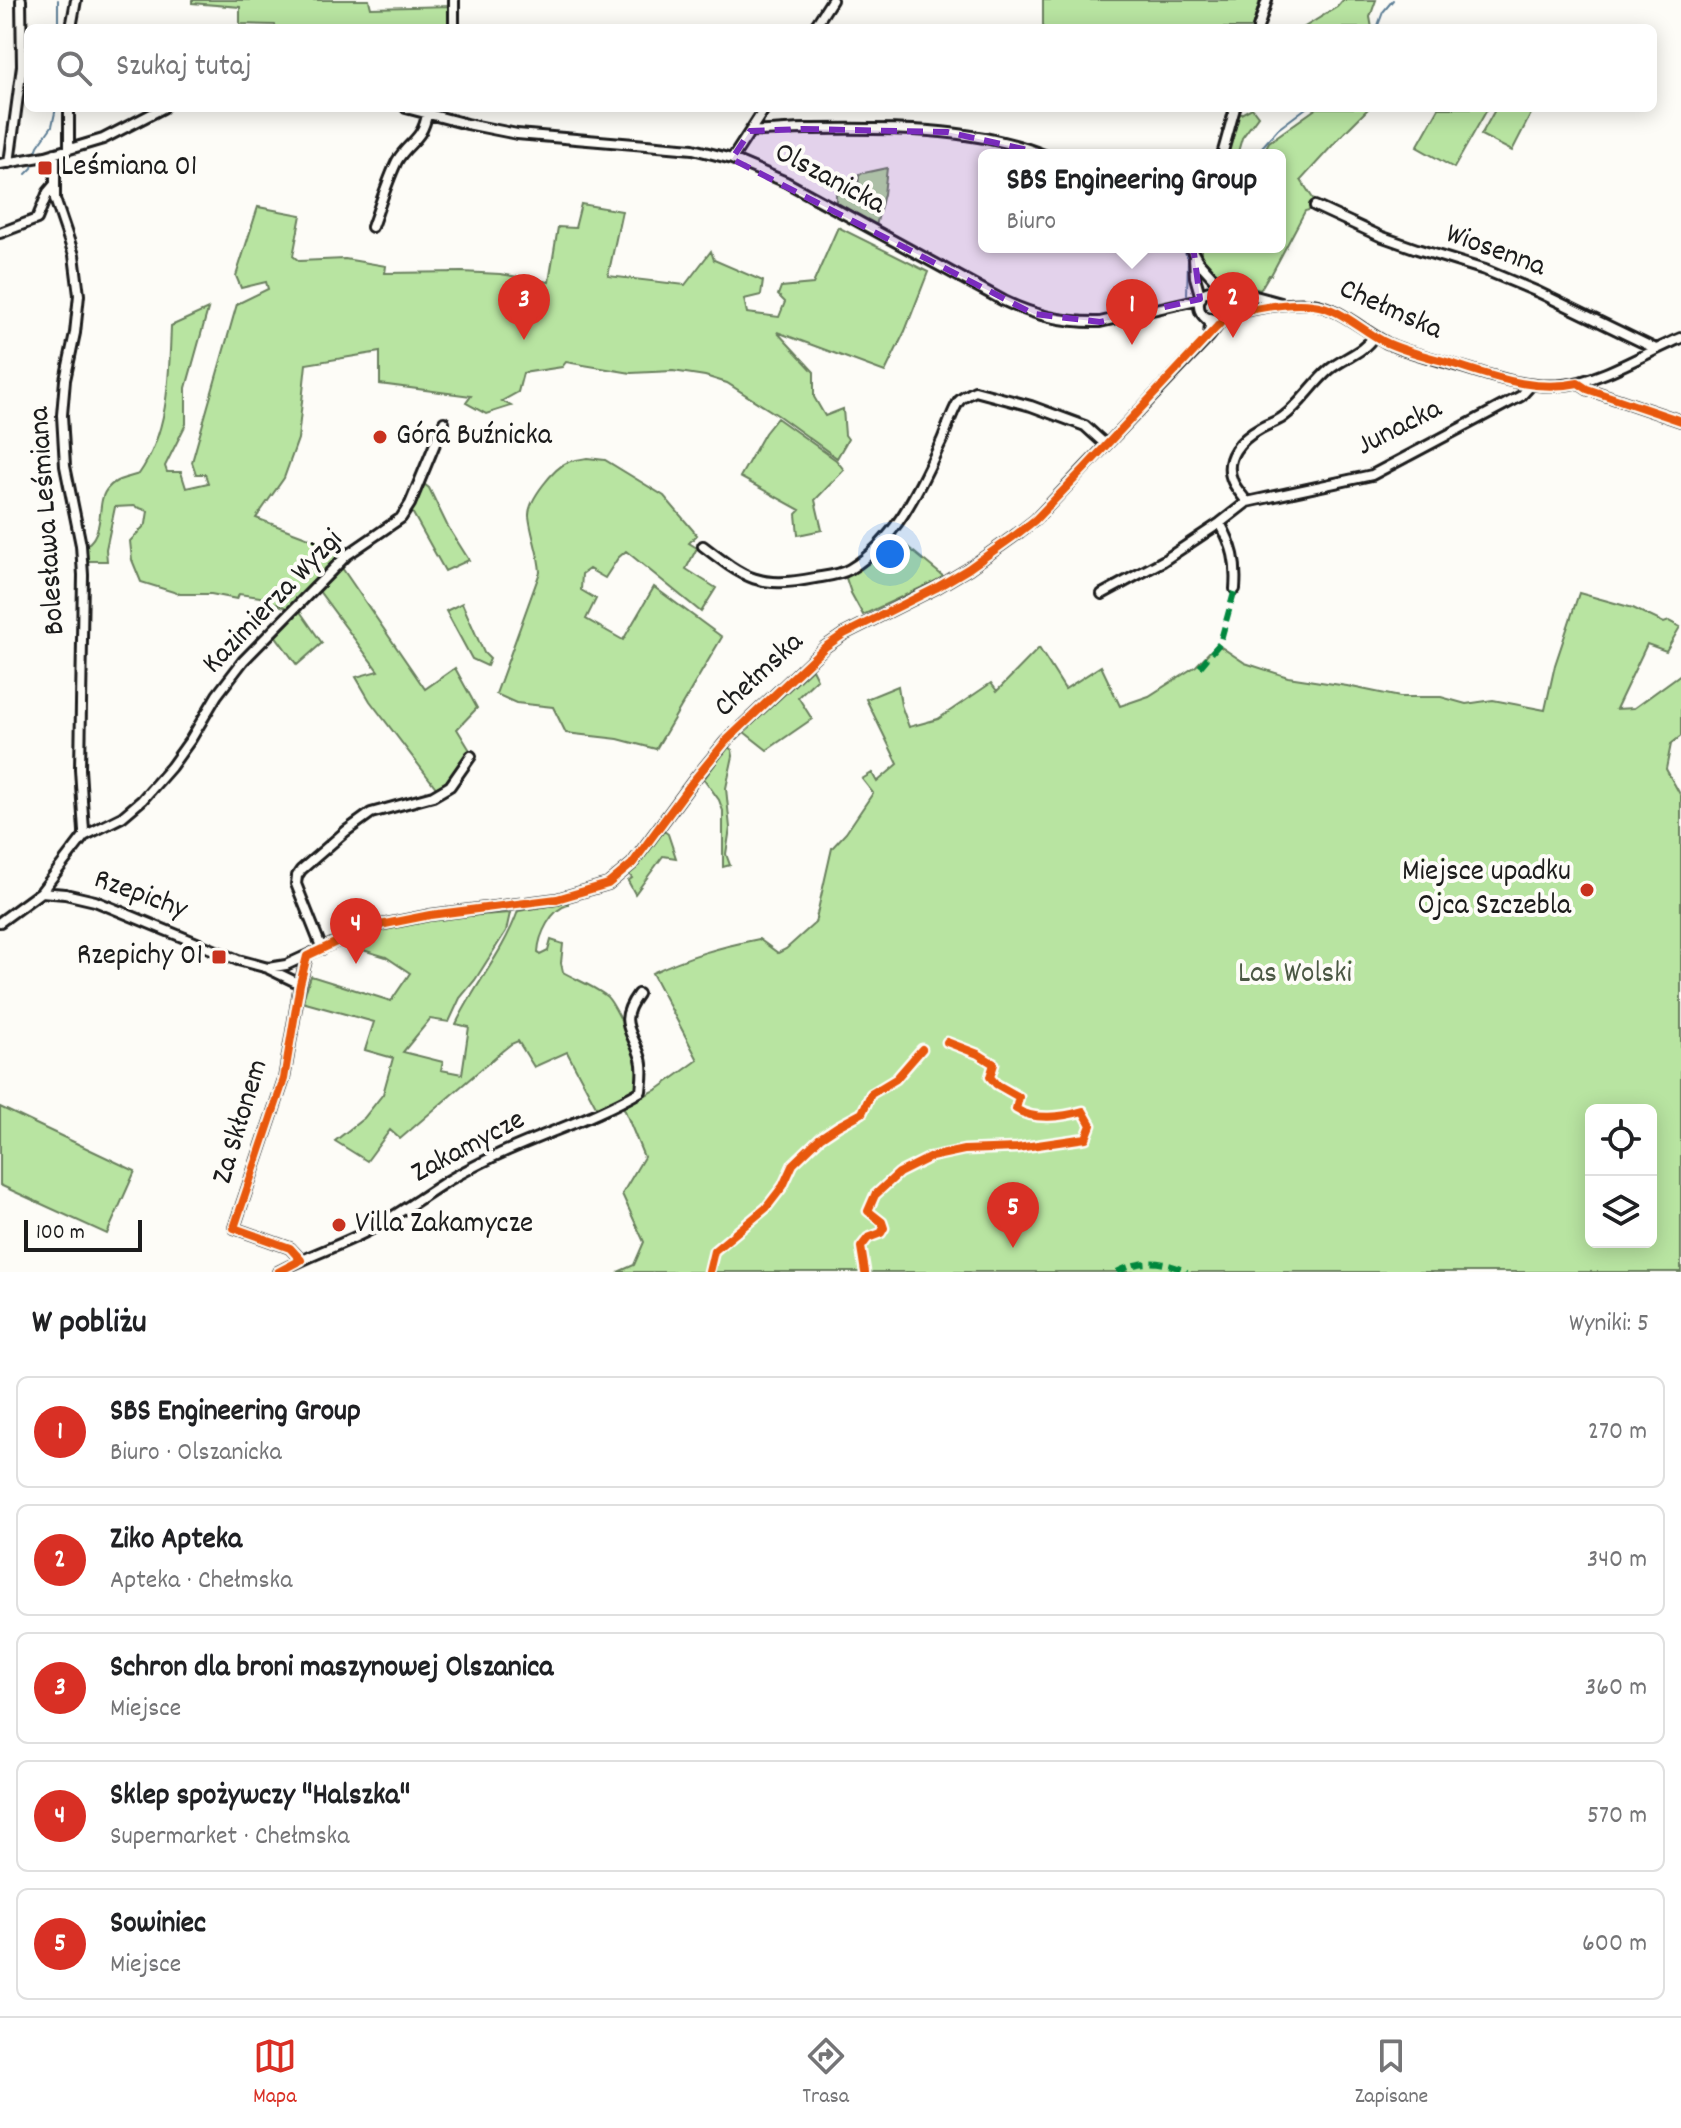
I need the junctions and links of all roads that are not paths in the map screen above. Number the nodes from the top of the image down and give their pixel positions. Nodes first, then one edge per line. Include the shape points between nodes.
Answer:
1 (21, 0) edge
2 (76, 0) edge
3 (454, 0) edge
4 (832, 0) edge
5 (1267, 0) edge
6 (72, 24) edge
7 (454, 24) edge
8 (817, 24) edge
9 (1259, 24) edge
10 (69, 112) edge
11 (156, 112) edge
12 (420, 112) edge
13 (441, 112) edge
14 (762, 112) edge
15 (1234, 112) edge
16 (427, 114) junction
17 (750, 131) junction
18 (69, 149) junction
19 (1023, 149) edge
20 (1224, 149) edge
21 (55, 153) junction
22 (732, 159) junction
23 (4, 163) edge
24 (54, 185) junction
25 (1315, 206) dead end
26 (372, 227) dead end
27 (0, 233) edge
28 (1193, 253) edge
29 (1196, 253) edge
30 (1227, 293) junction
31 (1200, 298) junction
32 (1289, 305) junction
33 (1167, 307) junction
34 (1202, 313) junction
35 (1226, 316) junction
36 (1374, 336) junction
37 (1209, 337) junction
38 (1681, 338) edge
39 (1656, 349) junction
40 (1578, 383) junction
41 (1531, 385) junction
42 (1681, 421) edge
43 (444, 422) dead end
44 (1106, 445) junction
45 (1247, 502) junction
46 (1220, 523) junction
47 (703, 546) dead end
48 (1235, 589) dead end
49 (1102, 594) dead end
50 (471, 756) dead end
51 (84, 836) junction
52 (41, 892) junction
53 (0, 922) edge
54 (322, 949) junction
55 (307, 956) junction
56 (268, 968) junction
57 (300, 984) junction
58 (638, 994) dead end
59 (301, 1260) junction
60 (278, 1272) edge

1 - 23 street via 22,66
2 - 6 street
3 - 7 street
4 - 8 street
5 - 9 street
10 - 18 street
11 - 18 street via 118,133
12 - 16 street, Olszanicka
13 - 16 street, Olszanicka
13 - 22 street, Olszanicka via 493,130 693,149
14 - 17 street
15 - 20 street
16 - 26 street via 419,137 399,158
17 - 19 street via 947,132
17 - 22 street
18 - 21 street
21 - 23 street
21 - 24 street
22 - 33 street, Olszanicka via 786,182 1034,314 1100,322
24 - 27 street via 34,221
24 - 51 street, Bolesława Leśmiana via 79,295 62,415 83,575
25 - 39 street, Wiosenna via 1405,245 1538,292
28 - 31 street
29 - 30 street
30 - 31 street via 1211,290
30 - 32 street, Chełmska
30 - 35 street via 1232,304
31 - 33 street, Olszanicka
31 - 34 street
32 - 35 street, Chełmska
32 - 36 street, Chełmska via 1322,307
33 - 34 street, Olszanicka
34 - 35 street via 1213,320
34 - 37 street via 1210,323
35 - 37 street, Chełmska
36 - 41 street, Chełmska via 1401,349
36 - 45 street via 1332,367 1282,418 1238,443 1231,471
37 - 44 street, Chełmska
38 - 39 street
39 - 40 street
40 - 41 street
40 - 42 street
41 - 45 street, Junacka via 1521,396 1372,475
43 - 51 street, Kazimierza Wyżgi via 401,518 347,555 243,661 171,767 142,800
44 - 47 street via 1085,426 975,391 959,401 914,498 895,525 849,570 796,582 762,581 740,574
44 - 54 street, Chełmska via 1035,520 1000,547 947,582 825,647 726,741 632,864 608,884 557,899 403,920 362,930
45 - 46 street, Junacka
46 - 48 street via 1232,547
46 - 49 street, Junacka
50 - 54 street via 450,786 371,813 301,870 296,884
51 - 52 street
52 - 53 street
52 - 56 street, Rzepichy via 95,901
54 - 55 street, Chełmska
55 - 56 street, Chełmska
55 - 57 street, Za Skłonem
56 - 57 street
57 - 59 street, Za Skłonem via 284,1079 234,1228 290,1248
58 - 59 street, Zakamycze via 627,1013 641,1059 641,1091 466,1170 378,1225
59 - 60 street, Zakamycze

